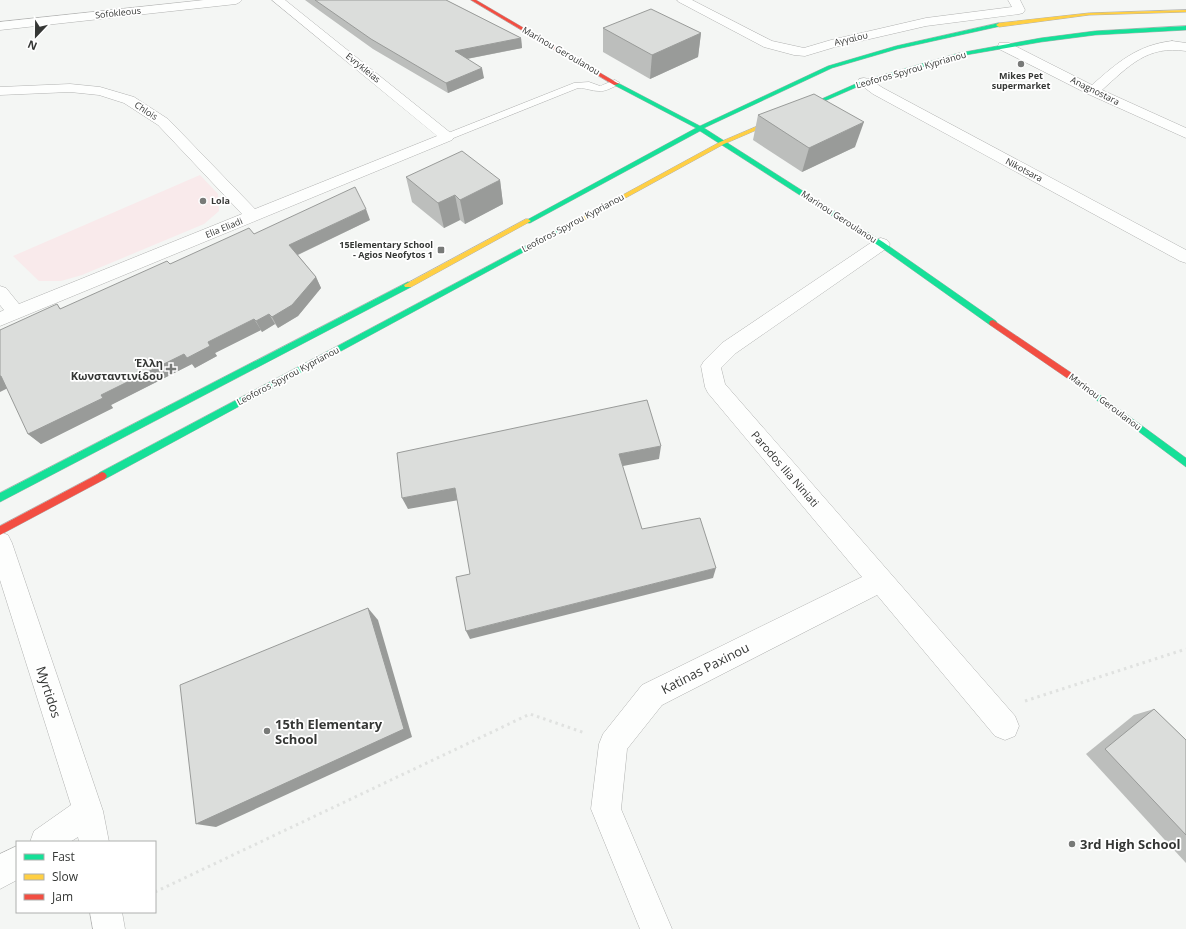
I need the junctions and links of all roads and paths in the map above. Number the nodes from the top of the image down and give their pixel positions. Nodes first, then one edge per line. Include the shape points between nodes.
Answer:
1 (236, 0) edge
2 (278, 0) edge
3 (473, 0) edge
4 (683, 0) edge
5 (1014, 0) edge
6 (1186, 11) edge
7 (0, 26) edge
8 (1186, 28) edge
9 (1004, 46) junction
10 (1186, 47) edge
11 (864, 82) junction
12 (615, 83) junction
13 (0, 91) edge
14 (1093, 91) junction
15 (700, 128) junction
16 (1186, 134) edge
17 (447, 137) junction
18 (722, 143) junction
19 (253, 216) junction
20 (881, 244) junction
21 (1186, 257) edge
22 (0, 292) edge
23 (8, 316) edge
24 (1186, 463) edge
25 (0, 498) edge
26 (0, 530) edge
27 (0, 543) edge
28 (881, 580) junction
29 (1186, 648) edge
30 (999, 719) joint
31 (613, 744) junction
32 (88, 811) junction
33 (46, 841) edge
34 (94, 841) edge
35 (16, 862) edge
36 (0, 873) edge
37 (156, 892) edge
38 (106, 913) edge
39 (109, 929) edge
40 (656, 929) edge

1 - 7 street, Sofokleous
2 - 17 street, Evrykleias
3 - 12 main road, Marinou Geroulanou
4 - 5 street, Αγγαίου via 768,44 794,52 805,52 926,22 1019,10
6 - 15 main road via 1049,18 1001,24 939,38 830,68
8 - 9 main road, Leoforos Spyrou Kyprianou via 1095,33
9 - 11 main road, Leoforos Spyrou Kyprianou
9 - 14 street, Anagnostara
10 - 14 street via 1153,47 1146,50 1134,56
11 - 18 main road, Leoforos Spyrou Kyprianou
11 - 21 street, Nikotsara
12 - 15 main road, Marinou Geroulanou
12 - 17 lane via 600,89 589,85 577,85
13 - 19 street, Chlois via 70,88 100,91 129,100 163,122
14 - 16 street, Anagnostara
15 - 18 main road, Marinou Geroulanou
15 - 25 main road via 410,284
17 - 19 street, Elia Eliadi
18 - 20 main road, Marinou Geroulanou
18 - 26 main road, Leoforos Spyrou Kyprianou
19 - 23 street, Elia Eliadi
20 - 24 main road, Marinou Geroulanou via 1094,393
20 - 28 street, Parodos Ilia Niniati via 729,348 711,366 715,387
22 - 23 street
27 - 32 street, Myrtidos
28 - 30 street, Parodos Ilia Niniati
28 - 31 street, Katinas Paxinou via 652,695
29 - 30 path
31 - 37 path via 530,714
31 - 40 street via 606,809
32 - 33 street
32 - 34 street, Myrtidos
35 - 36 street
38 - 39 street

